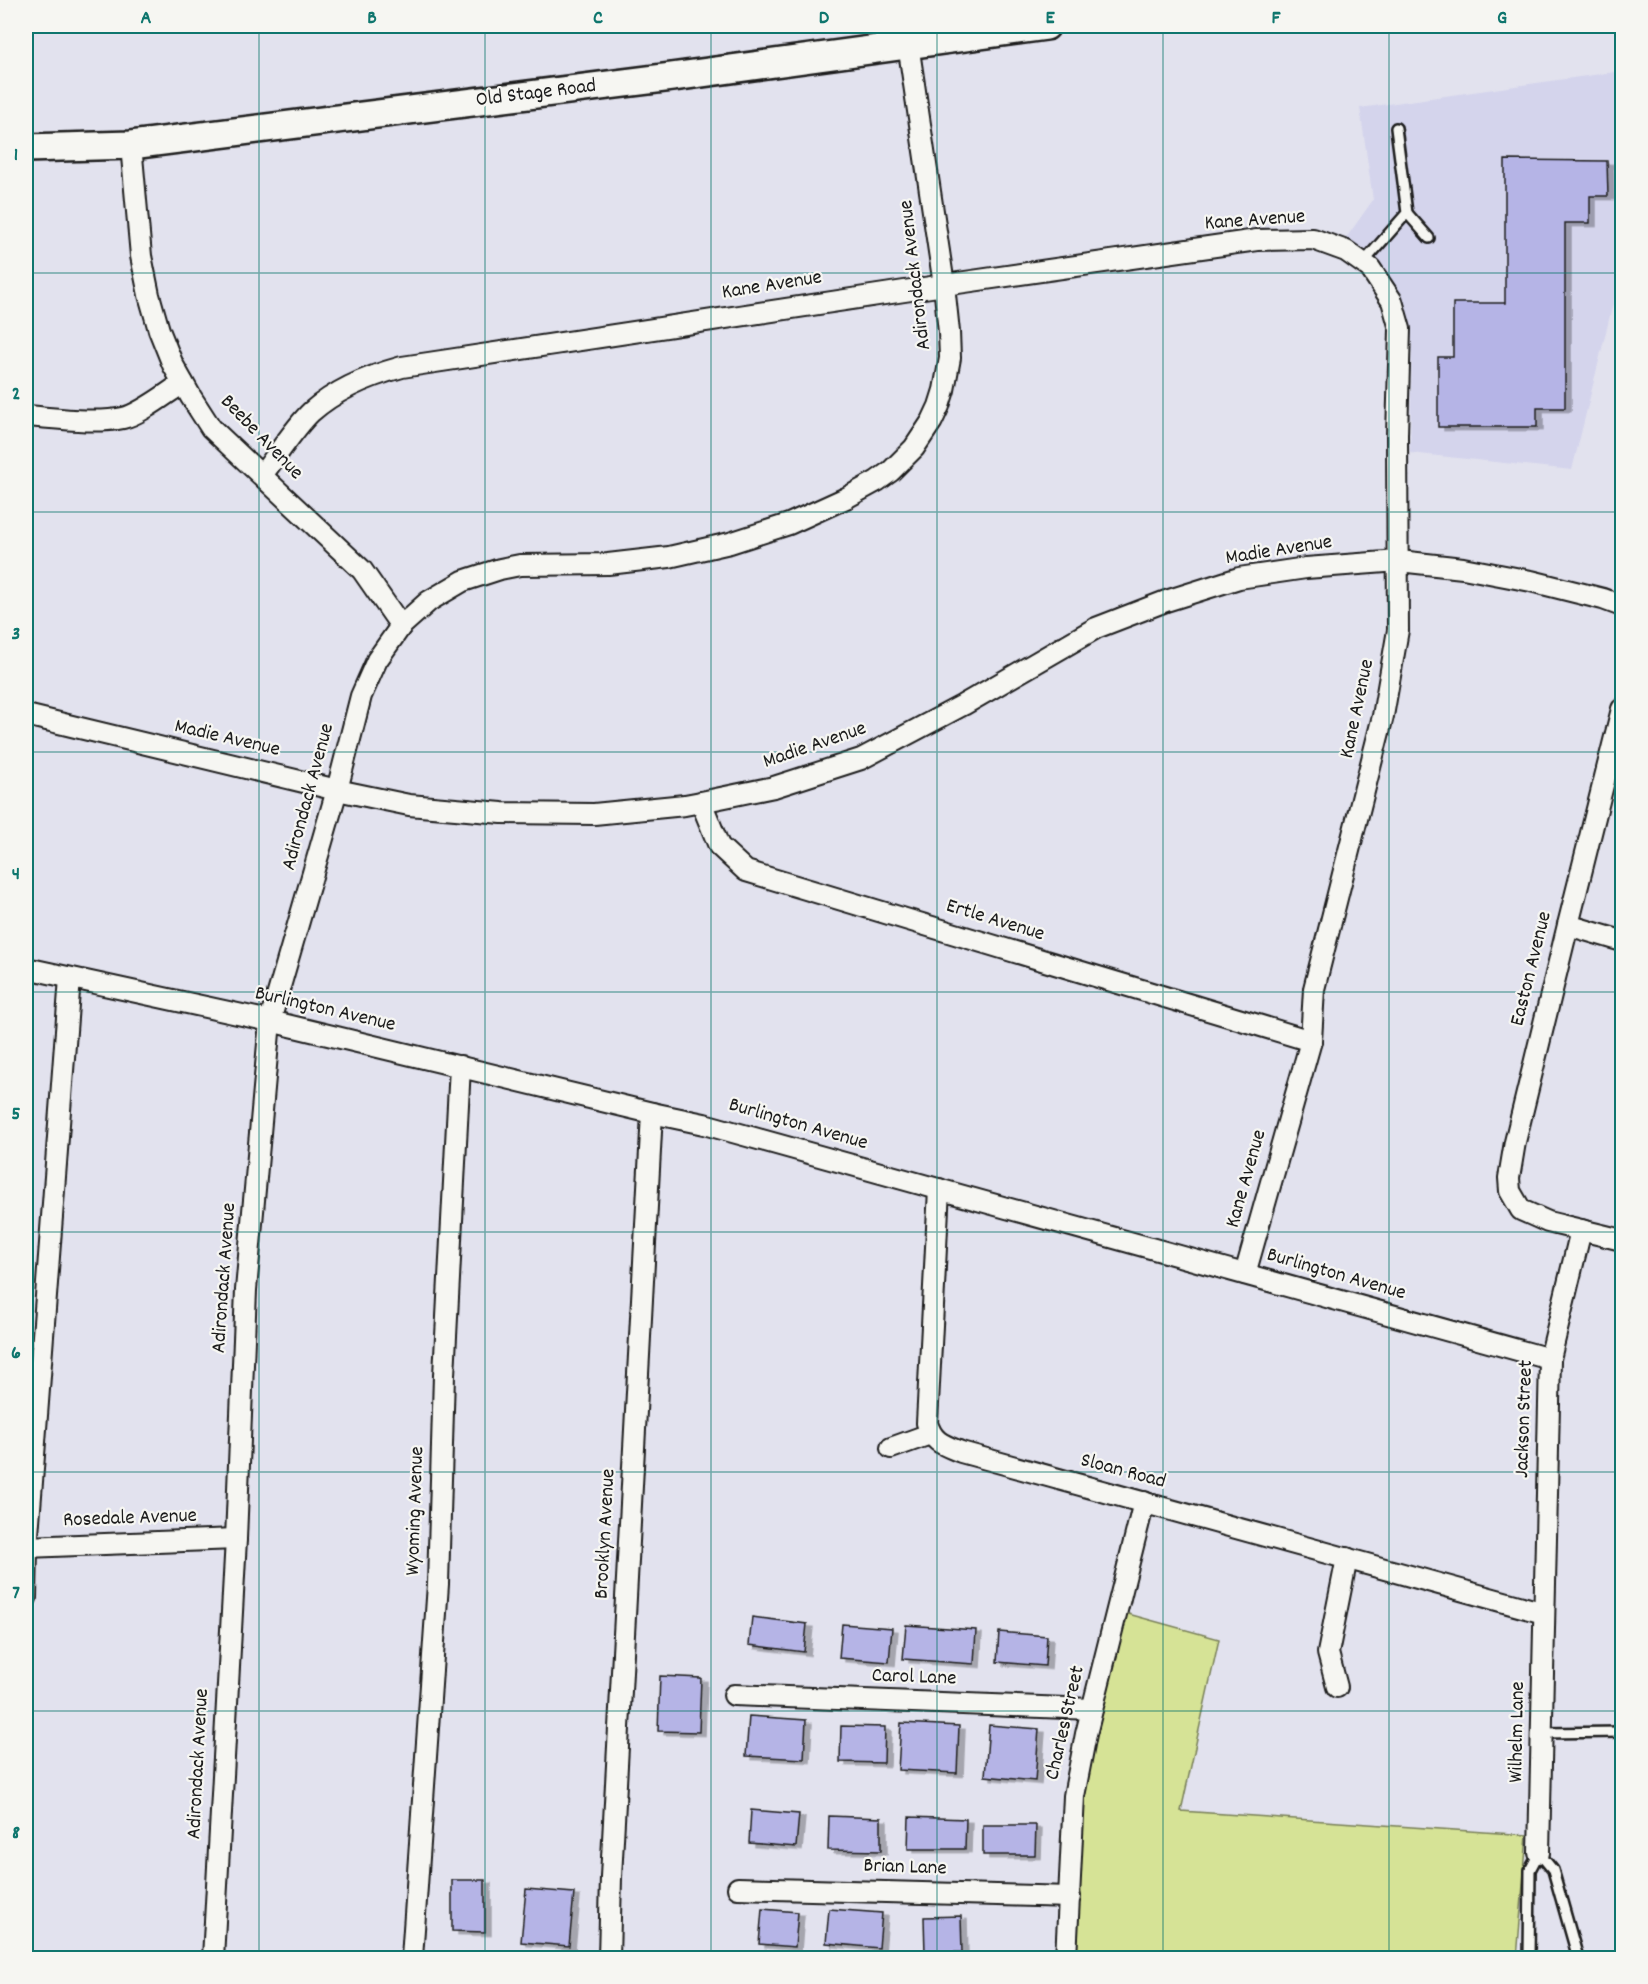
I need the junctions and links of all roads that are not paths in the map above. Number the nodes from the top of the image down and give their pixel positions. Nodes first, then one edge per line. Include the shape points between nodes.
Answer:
1 (1046, 26) edge
2 (908, 44) junction
3 (1396, 128) dead end
4 (131, 145) junction
5 (26, 148) edge
6 (1407, 213) junction
7 (1429, 238) dead end
8 (1363, 263) junction
9 (944, 285) junction
10 (183, 383) junction
11 (26, 416) edge
12 (261, 475) junction
13 (1399, 561) junction
14 (1623, 606) edge
15 (401, 626) junction
16 (1623, 709) edge
17 (26, 715) edge
18 (337, 790) junction
19 (701, 802) junction
20 (1568, 925) junction
21 (1623, 941) edge
22 (26, 968) edge
23 (70, 978) junction
24 (270, 1021) junction
25 (1311, 1041) junction
26 (460, 1066) junction
27 (652, 1113) junction
28 (939, 1189) junction
29 (1581, 1230) junction
30 (1623, 1240) edge
31 (1245, 1274) junction
32 (1550, 1359) junction
33 (930, 1434) junction
34 (891, 1448) dead end
35 (1144, 1503) junction
36 (236, 1539) junction
37 (26, 1548) edge
38 (1347, 1558) junction
39 (26, 1598) edge
40 (1544, 1613) junction
41 (1337, 1687) dead end
42 (735, 1695) dead end
43 (1092, 1708) junction
44 (1623, 1732) edge
45 (1542, 1733) junction
46 (1539, 1853) junction
47 (738, 1888) dead end
48 (1070, 1897) junction
49 (213, 1959) edge
50 (412, 1959) edge
51 (609, 1959) edge
52 (1066, 1959) edge
53 (1529, 1959) edge
54 (1578, 1959) edge

1 - 2 main road, Old Stage Road
2 - 4 main road, Old Stage Road
2 - 9 street, Adirondack Avenue
3 - 6 lane
4 - 5 main road, Old Stage Road
4 - 10 street, Beebe Avenue via 148,295
6 - 7 lane
6 - 8 lane
8 - 9 street, Kane Avenue via 1346,251 1313,239 1257,240
8 - 13 street, Kane Avenue via 1392,301 1400,329 1396,435
9 - 12 street, Kane Avenue via 382,372 344,389 309,414
9 - 15 street, Adirondack Avenue via 950,358 942,398 914,448 877,480 789,524 730,543 669,557 608,564 520,566 482,574 446,590
10 - 11 street via 124,418
10 - 12 street, Beebe Avenue via 211,428
12 - 15 street, Beebe Avenue via 362,570
13 - 14 street, Madie Avenue via 1531,581
13 - 19 street, Madie Avenue via 1239,578 1166,601 1096,628 861,759 774,787
13 - 25 street, Kane Avenue via 1398,630 1383,716 1314,989
15 - 18 street, Adirondack Avenue via 368,678
16 - 20 street, Easton Avenue
17 - 18 street, Madie Avenue
18 - 19 street, Madie Avenue via 409,805 502,813 594,814
18 - 24 street, Adirondack Avenue
19 - 25 street, Ertle Avenue via 718,846 746,871
20 - 21 street
20 - 29 street, Easton Avenue via 1509,1178 1510,1191 1521,1210
22 - 23 street, Burlington Avenue
23 - 24 street, Burlington Avenue
23 - 37 street
24 - 26 street, Burlington Avenue
24 - 36 street, Adirondack Avenue via 246,1290
25 - 31 street, Kane Avenue
26 - 27 street, Burlington Avenue
26 - 50 street, Wyoming Avenue via 438,1584
27 - 28 street, Burlington Avenue
27 - 51 street, Brooklyn Avenue
28 - 31 street, Burlington Avenue
28 - 33 street via 927,1423
29 - 30 street, Easton Avenue
29 - 32 street, Jackson Street
31 - 32 street, Burlington Avenue
32 - 40 street, Jackson Street
33 - 34 street
33 - 35 street, Sloan Road via 961,1452
35 - 38 street, Sloan Road
35 - 43 street, Charles Street
36 - 37 street, Rosedale Avenue
36 - 49 street, Adirondack Avenue
37 - 39 street
38 - 40 street, Sloan Road
38 - 41 street via 1328,1653
40 - 45 street, Wilhelm Lane
42 - 43 street, Carol Lane
43 - 48 street, Charles Street via 1074,1796
44 - 45 lane
45 - 46 street, Wilhelm Lane
46 - 53 lane via 1530,1870
46 - 54 lane via 1553,1870
47 - 48 street, Brian Lane
48 - 52 street, Charles Street

